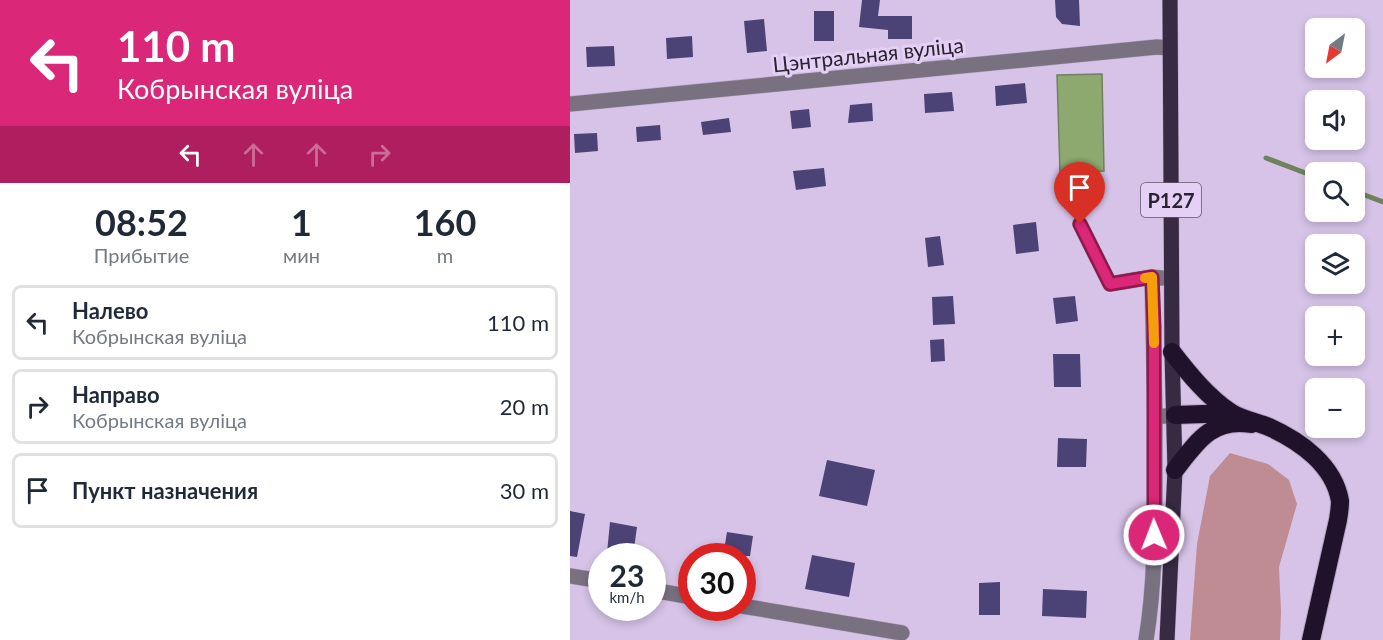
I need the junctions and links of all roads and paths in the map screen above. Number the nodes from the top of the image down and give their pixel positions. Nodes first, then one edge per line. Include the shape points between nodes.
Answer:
1 (1170, 0) edge
2 (1169, 48) junction
3 (570, 104) edge
4 (1080, 224) dead end
5 (1152, 277) junction
6 (1172, 280) junction
7 (1172, 352) junction
8 (1232, 413) junction
9 (1175, 415) junction
10 (1155, 417) junction
11 (1270, 428) junction
12 (1175, 470) junction
13 (570, 576) edge
14 (588, 579) edge
15 (756, 608) edge
16 (902, 633) dead end
17 (1146, 640) edge
18 (1167, 640) edge
19 (1311, 640) edge

1 - 2 main road, Р127
2 - 3 street, Цэнтральная вуліца via 1157,46
2 - 6 main road, Р127
4 - 5 street via 1110,284
5 - 6 street
5 - 10 street
6 - 7 main road, Р127
7 - 8 highway via 1188,374
7 - 9 main road, Р127
8 - 9 highway
8 - 11 highway
9 - 10 street
9 - 12 main road, Р127
10 - 17 street via 1151,612
11 - 12 highway via 1238,422 1218,426 1198,440
11 - 19 highway via 1302,445 1328,471 1340,501
12 - 18 main road, Р127
13 - 14 street
15 - 16 street

